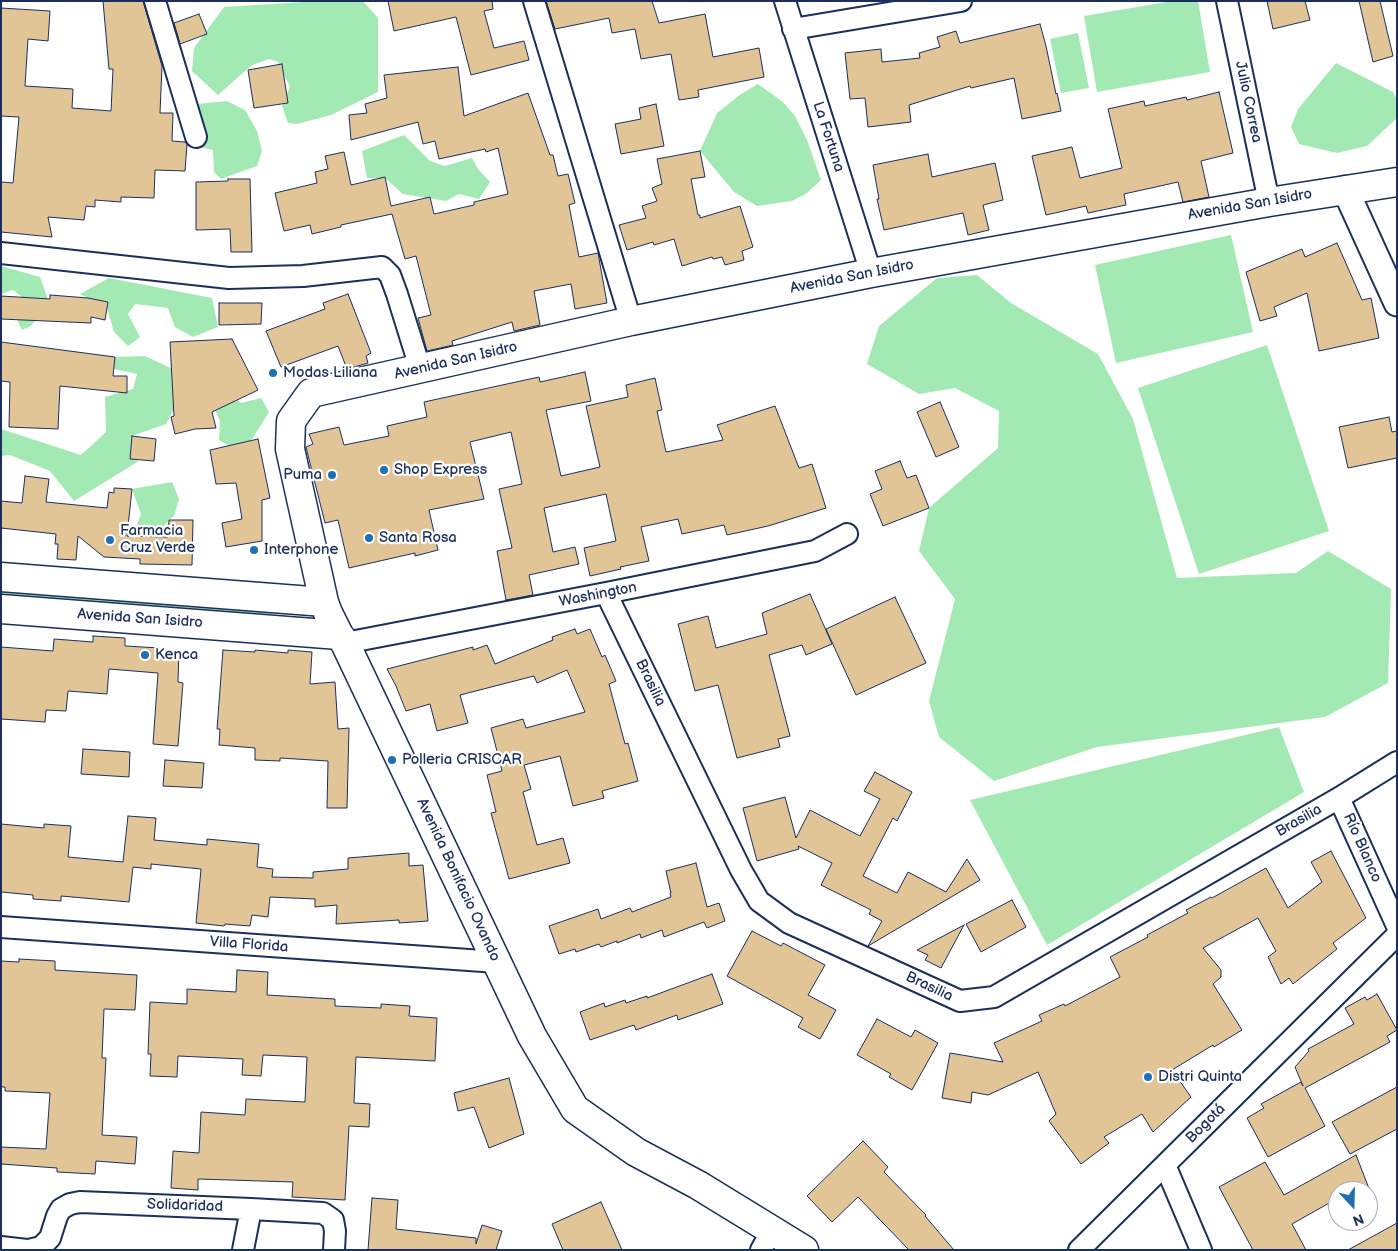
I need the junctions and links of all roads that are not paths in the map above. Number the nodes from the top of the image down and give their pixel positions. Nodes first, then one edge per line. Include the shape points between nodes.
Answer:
1 (155, 1) edge
2 (534, 1) edge
3 (784, 1) edge
4 (961, 1) edge
5 (1227, 1) edge
6 (793, 28) junction
7 (196, 137) dead end
8 (1397, 182) edge
9 (1345, 189) junction
10 (1269, 202) junction
11 (1, 253) edge
12 (871, 273) junction
13 (1397, 303) edge
14 (631, 320) junction
15 (420, 368) junction
16 (311, 394) joint
17 (847, 534) dead end
18 (1, 577) edge
19 (606, 593) junction
20 (324, 602) junction
21 (1, 609) edge
22 (342, 639) junction
23 (1397, 762) edge
24 (1339, 798) junction
25 (1397, 926) edge
26 (1, 927) edge
27 (1397, 935) edge
28 (497, 962) junction
29 (1165, 1165) junction
30 (251, 1209) junction
31 (766, 1240) edge
32 (1, 1248) edge
33 (34, 1249) edge
34 (243, 1250) edge
35 (334, 1250) edge
36 (804, 1250) edge
37 (1079, 1250) edge
38 (1201, 1250) edge

1 - 7 street
2 - 14 street
3 - 6 street, La Fortuna
4 - 6 street
5 - 10 street, Julio Correa
6 - 12 street, La Fortuna
8 - 9 main road, Avenida San Isidro
9 - 10 main road, Avenida San Isidro
9 - 13 street
10 - 12 main road, Avenida San Isidro
11 - 15 street via 229,278 302,276 382,267 393,281
12 - 14 main road, Avenida San Isidro
14 - 15 main road, Avenida San Isidro
15 - 16 main road, Avenida San Isidro
16 - 20 main road, Avenida Bonifacio Ovando via 291,421 290,449
17 - 19 street, Washington via 815,550
18 - 20 main road, Avenida San Isidro
19 - 22 street, Washington
19 - 24 street, Brasilia via 759,901 789,923 960,1001 994,997
20 - 22 main road, Avenida Bonifacio Ovando
21 - 22 main road, Avenida San Isidro
22 - 28 main road, Avenida Bonifacio Ovando
23 - 24 street, Brasilia
24 - 25 street, Río Blanco
26 - 28 street, Villa Florida
27 - 29 street, Bogotá
28 - 31 main road, Avenida Bonifacio Ovando via 532,1036 576,1109 636,1152 698,1185
29 - 37 street, Bogotá
29 - 38 street
30 - 33 street, Solidaridad via 70,1204 61,1209 50,1238
30 - 34 street
30 - 35 street, Solidaridad via 323,1213 333,1220
31 - 36 main road, Avenida Bonifacio Ovando
32 - 33 street, Solidaridad

